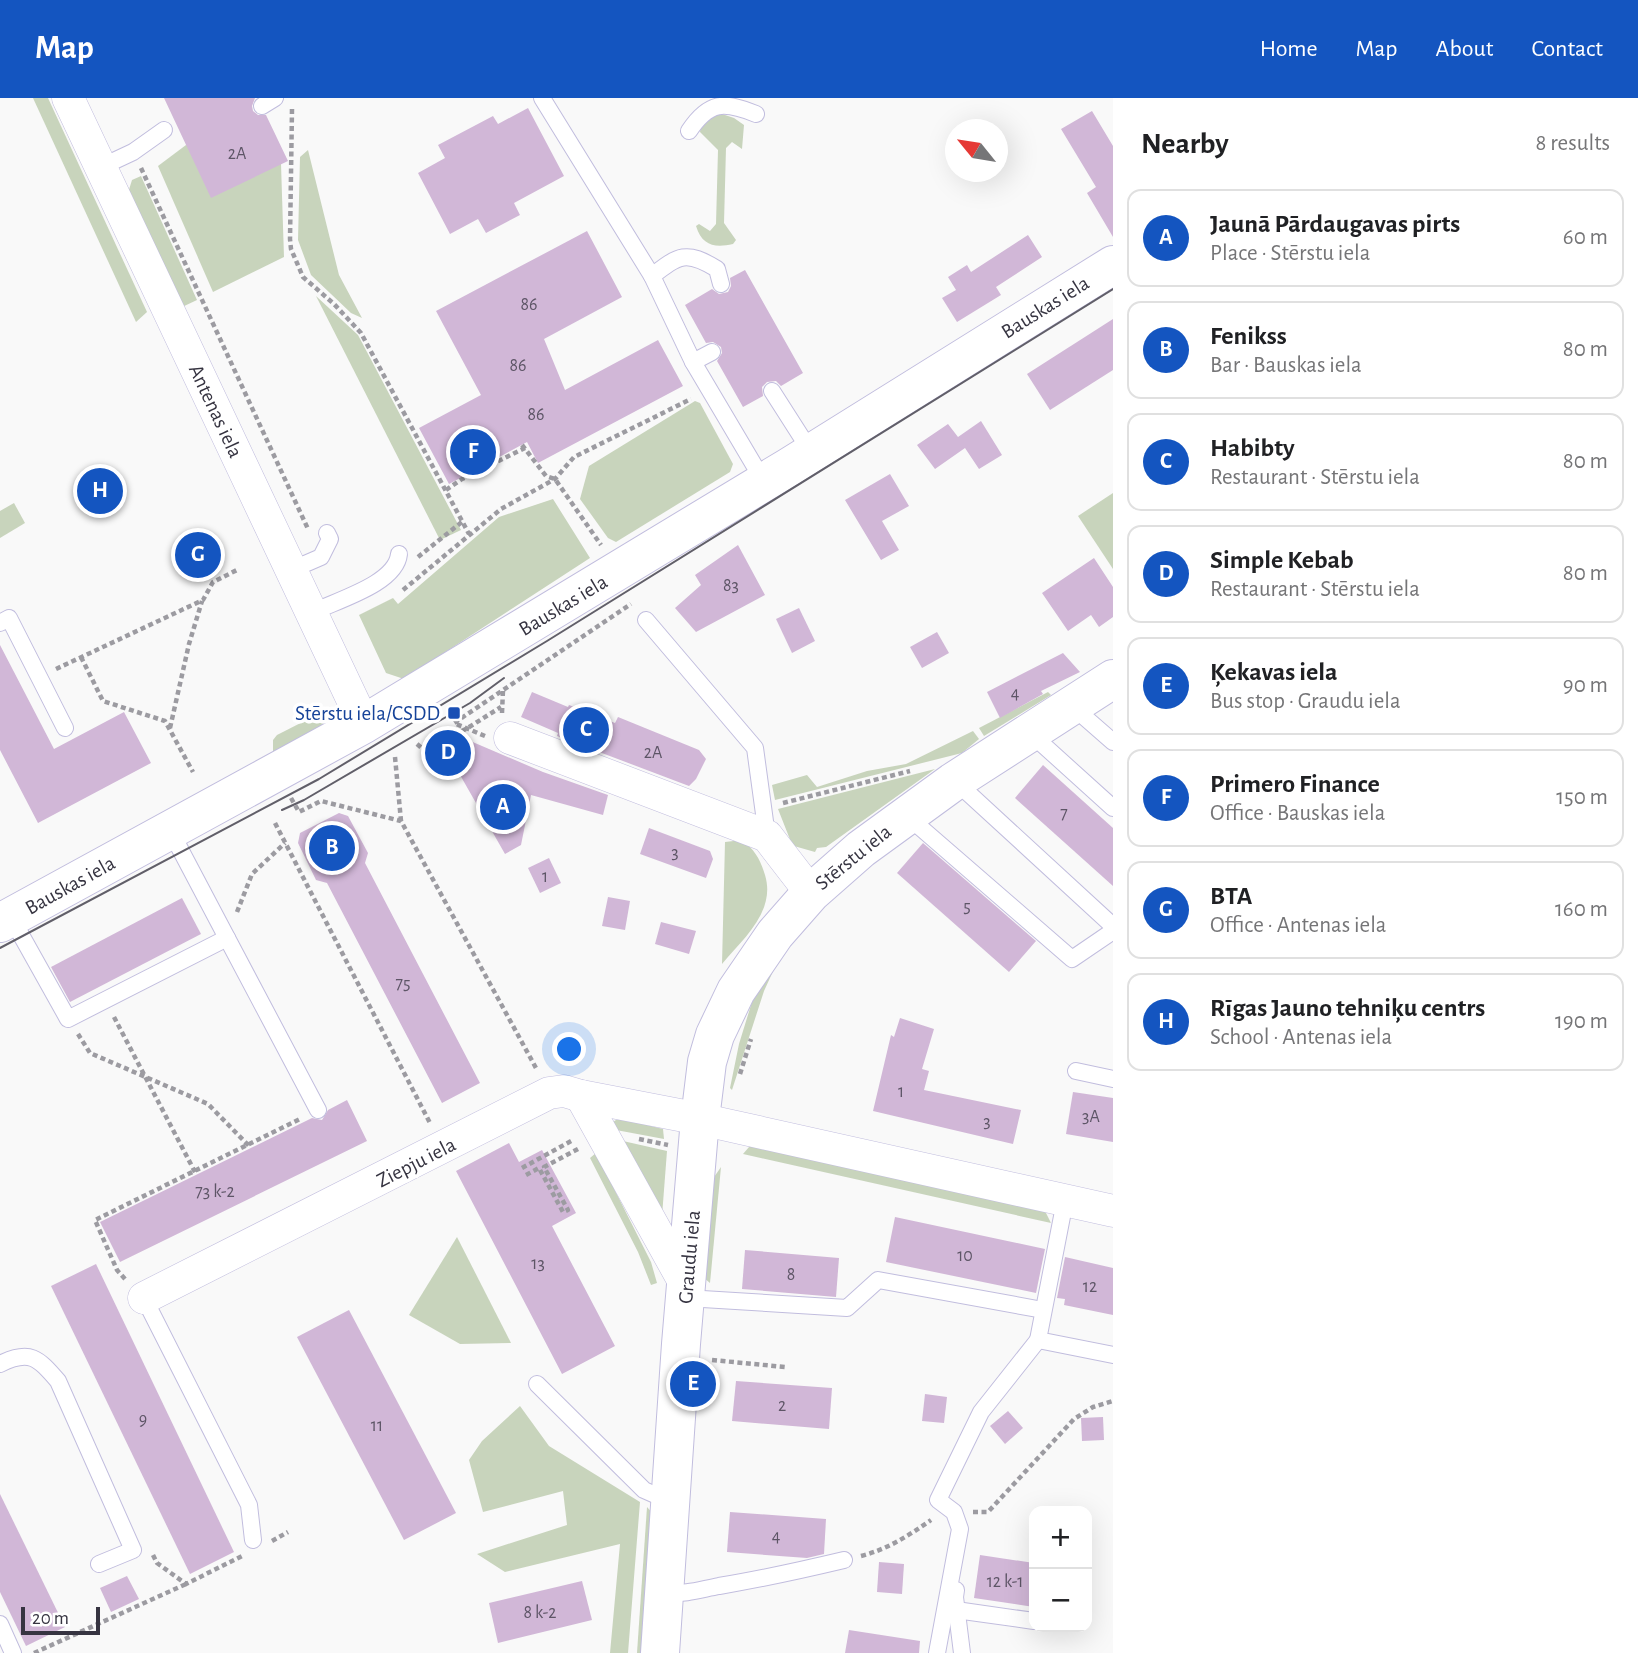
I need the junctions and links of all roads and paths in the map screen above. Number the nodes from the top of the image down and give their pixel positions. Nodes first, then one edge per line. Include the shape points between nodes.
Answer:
1 (68, 98) edge
2 (292, 98) edge
3 (542, 98) edge
4 (756, 114) dead end
5 (164, 130) dead end
6 (689, 131) dead end
7 (133, 152) junction
8 (101, 167) junction
9 (1113, 265) edge
10 (652, 276) junction
11 (721, 284) dead end
12 (712, 352) dead end
13 (694, 362) junction
14 (772, 391) dead end
15 (699, 395) dead end
16 (811, 452) junction
17 (555, 479) junction
18 (764, 482) junction
19 (446, 490) junction
20 (463, 521) junction
21 (327, 533) dead end
22 (470, 534) junction
23 (433, 544) dead end
24 (399, 554) dead end
25 (321, 557) junction
26 (239, 569) dead end
27 (427, 569) dead end
28 (291, 570) junction
29 (627, 586) junction
30 (202, 600) junction
31 (311, 613) junction
32 (646, 620) dead end
33 (0, 623) edge
34 (82, 657) junction
35 (39, 677) junction
36 (1113, 679) edge
37 (503, 690) junction
38 (1071, 706) junction
39 (454, 723) dead end
40 (364, 724) junction
41 (65, 728) dead end
42 (169, 730) junction
43 (1030, 733) junction
44 (510, 738) dead end
45 (1113, 742) edge
46 (417, 744) dead end
47 (395, 757) dead end
48 (193, 772) dead end
49 (936, 776) junction
50 (1113, 808) edge
51 (299, 812) dead end
52 (906, 815) junction
53 (401, 821) junction
54 (765, 822) junction
55 (275, 823) dead end
56 (170, 830) junction
57 (285, 843) junction
58 (811, 893) junction
59 (6, 920) edge
60 (1113, 928) edge
61 (227, 938) junction
62 (105, 1000) junction
63 (68, 1019) junction
64 (1076, 1071) dead end
65 (145, 1076) junction
66 (1113, 1079) edge
67 (549, 1093) junction
68 (581, 1096) junction
69 (317, 1110) joint
70 (699, 1135) junction
71 (588, 1140) junction
72 (250, 1146) junction
73 (444, 1148) junction
74 (552, 1152) junction
75 (557, 1160) junction
76 (522, 1168) dead end
77 (195, 1172) junction
78 (526, 1175) dead end
79 (1065, 1201) junction
80 (1113, 1211) edge
81 (137, 1291) junction
82 (686, 1292) junction
83 (1043, 1310) junction
84 (1038, 1340) junction
85 (1113, 1355) edge
86 (707, 1360) dead end
87 (0, 1364) edge
88 (786, 1367) dead end
89 (537, 1384) dead end
90 (1113, 1401) edge
91 (938, 1500) junction
92 (672, 1502) junction
93 (954, 1512) junction
94 (288, 1532) dead end
95 (256, 1545) junction
96 (152, 1553) dead end
97 (965, 1553) dead end
98 (844, 1560) joint
99 (99, 1564) dead end
100 (187, 1584) junction
101 (665, 1593) junction
102 (956, 1610) junction
103 (1029, 1620) edge
104 (0, 1624) edge
105 (12, 1653) edge
106 (33, 1653) edge
107 (660, 1653) edge
108 (937, 1653) edge
109 (962, 1653) edge

1 - 8 street, Antenas iela
2 - 19 path via 291,249 303,277 361,333
3 - 10 lane
4 - 6 lane via 718,105 700,115
5 - 7 lane
7 - 8 lane
7 - 25 path
8 - 28 street, Antenas iela
9 - 16 street, Bauskas iela
10 - 11 lane via 676,258 698,258 717,270
10 - 13 lane
12 - 13 lane
13 - 18 lane
14 - 16 lane
15 - 17 path via 574,457
16 - 18 street, Bauskas iela
17 - 19 path via 545,476 524,446
17 - 22 path via 501,509
17 - 29 path
18 - 29 street, Bauskas iela
19 - 20 path
20 - 22 path
20 - 23 path
21 - 25 lane via 330,539
22 - 27 path
24 - 31 lane via 391,573 377,584
25 - 28 lane
26 - 30 path via 214,582
28 - 31 street, Antenas iela
29 - 37 path
29 - 40 street, Bauskas iela
30 - 34 path
30 - 42 path
31 - 40 street, Antenas iela
32 - 54 lane via 755,748
33 - 35 lane via 9,618
34 - 35 path
34 - 42 path via 103,701 165,721
35 - 41 lane
36 - 38 street, Stērstu iela
37 - 39 path
37 - 46 path via 502,706 466,729 424,750
38 - 43 street, Stērstu iela
38 - 45 lane
40 - 56 street, Bauskas iela
42 - 48 path
43 - 49 street, Stērstu iela
43 - 50 lane
44 - 54 street
47 - 53 path
49 - 52 street, Stērstu iela
49 - 54 path
49 - 60 lane via 966,791
51 - 53 path via 321,801
52 - 58 street, Stērstu iela
52 - 60 lane via 1072,960
53 - 67 path
54 - 58 street, Stērstu iela
55 - 57 path
56 - 59 street, Bauskas iela
56 - 61 lane
57 - 61 path via 252,874
57 - 73 path
58 - 70 street, Graudu iela via 775,934 736,991 715,1035 707,1062
59 - 63 lane
61 - 62 lane
61 - 69 lane
62 - 63 lane
62 - 65 path
63 - 65 path via 90,1053
64 - 66 lane
65 - 72 path via 208,1104
65 - 77 path
67 - 68 street
67 - 73 street, Ziepju iela
68 - 70 street
68 - 71 street
69 - 72 path
70 - 71 path
70 - 79 street
70 - 82 street, Graudu iela
71 - 74 path via 573,1140
71 - 75 path
71 - 82 street
72 - 77 path
73 - 81 street, Ziepju iela
74 - 75 path
74 - 76 path
75 - 78 path via 544,1167 568,1210 563,1212 539,1168
77 - 81 path via 95,1220 117,1270
79 - 80 street
79 - 83 lane
81 - 95 lane via 249,1506
82 - 83 lane via 847,1308 878,1280
82 - 92 street, Graudu iela
83 - 84 lane
84 - 85 lane
84 - 91 lane via 981,1412
86 - 88 path
87 - 99 lane via 17,1356 40,1360 58,1381 134,1550
89 - 92 lane via 644,1490
90 - 93 path via 1074,1419 988,1512
91 - 93 lane
91 - 98 path via 936,1516 903,1540
92 - 101 street, Graudu iela
93 - 108 lane via 960,1530
94 - 95 path
95 - 100 path
96 - 100 path via 157,1563
97 - 102 lane
98 - 101 lane via 690,1594
100 - 106 path
101 - 107 street, Graudu iela
102 - 103 lane
102 - 109 lane
104 - 105 lane

